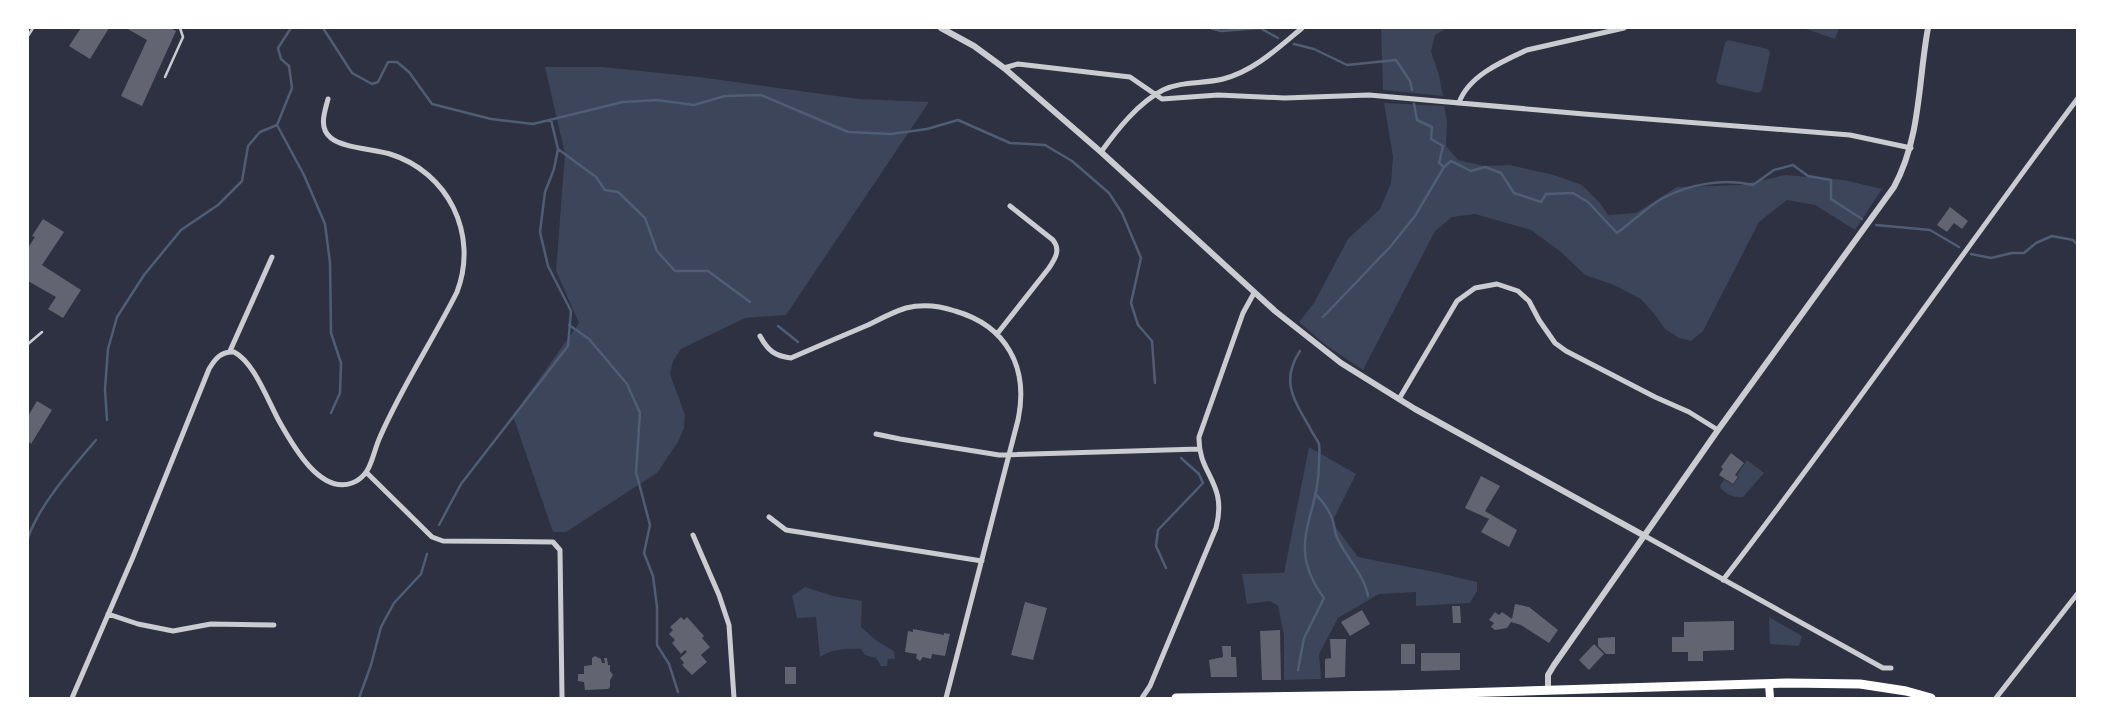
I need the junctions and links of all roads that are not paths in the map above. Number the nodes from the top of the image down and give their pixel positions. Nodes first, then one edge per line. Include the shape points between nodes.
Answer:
1 (33, 28) edge
2 (180, 28) edge
3 (941, 28) edge
4 (1302, 28) edge
5 (1624, 28) edge
6 (1928, 28) edge
7 (28, 36) edge
8 (1004, 68) junction
9 (165, 77) dead end
10 (1156, 94) junction
11 (2078, 98) edge
12 (328, 99) dead end
13 (1459, 103) junction
14 (1911, 148) junction
15 (1101, 152) junction
16 (1010, 206) dead end
17 (272, 257) dead end
18 (1254, 293) junction
19 (42, 332) dead end
20 (997, 334) junction
21 (760, 336) dead end
22 (28, 344) edge
23 (230, 351) junction
24 (1399, 399) junction
25 (1718, 430) junction
26 (876, 434) dead end
27 (1198, 449) junction
28 (1009, 454) junction
29 (367, 473) junction
30 (769, 517) dead end
31 (693, 535) dead end
32 (1643, 535) junction
33 (982, 561) junction
34 (1723, 580) junction
35 (2078, 593) edge
36 (108, 614) junction
37 (274, 624) dead end
38 (1891, 668) dead end
39 (1769, 684) junction
40 (1548, 690) junction
41 (1392, 697) edge
42 (72, 698) edge
43 (562, 698) edge
44 (734, 698) edge
45 (946, 698) edge
46 (1142, 698) edge
47 (1176, 698) edge
48 (1770, 698) edge
49 (1931, 698) edge
50 (1996, 698) edge

1 - 7 lane
2 - 9 lane via 183,37
3 - 8 street
4 - 10 street via 1266,58 1244,70 1222,79 1170,87
5 - 13 street via 1513,56 1473,82
6 - 14 street
8 - 10 street via 1018,64 1130,77
8 - 15 street
10 - 13 street via 1162,99 1218,95 1285,98 1370,95
10 - 15 street via 1124,124
11 - 34 street
12 - 29 street via 324,125 331,138 402,158 440,185 458,218 464,250 463,276 457,292 380,436
13 - 14 street via 1850,135
14 - 25 street via 1894,187
15 - 18 street
16 - 20 street via 1053,240 1057,252 1049,268
17 - 23 street
18 - 24 street via 1340,363
18 - 27 street via 1243,313 1202,423
19 - 22 lane
20 - 21 street via 986,324 964,313 920,306 906,308 791,358 766,348
20 - 28 street via 1014,358 1019,378 1019,413
23 - 29 street via 247,362 294,446 314,471 340,484 352,483
23 - 36 street via 218,357 209,369
24 - 25 street via 1457,301 1475,288 1497,284 1524,296 1545,330 1566,351 1689,412
24 - 32 street
25 - 32 street
26 - 28 street
27 - 28 street
27 - 46 street via 1217,488 1219,516 1150,686
28 - 33 street
29 - 43 street via 432,537 443,541 553,542 560,550
30 - 33 street via 786,530
31 - 44 street via 729,627
32 - 34 street
32 - 40 street via 1554,665 1548,675
33 - 45 street
34 - 38 street via 1883,668
35 - 50 street
36 - 37 street via 138,624 173,630 211,624
36 - 42 street
39 - 40 main road
39 - 48 main road
39 - 49 main road via 1860,684
40 - 41 main road
41 - 47 main road

